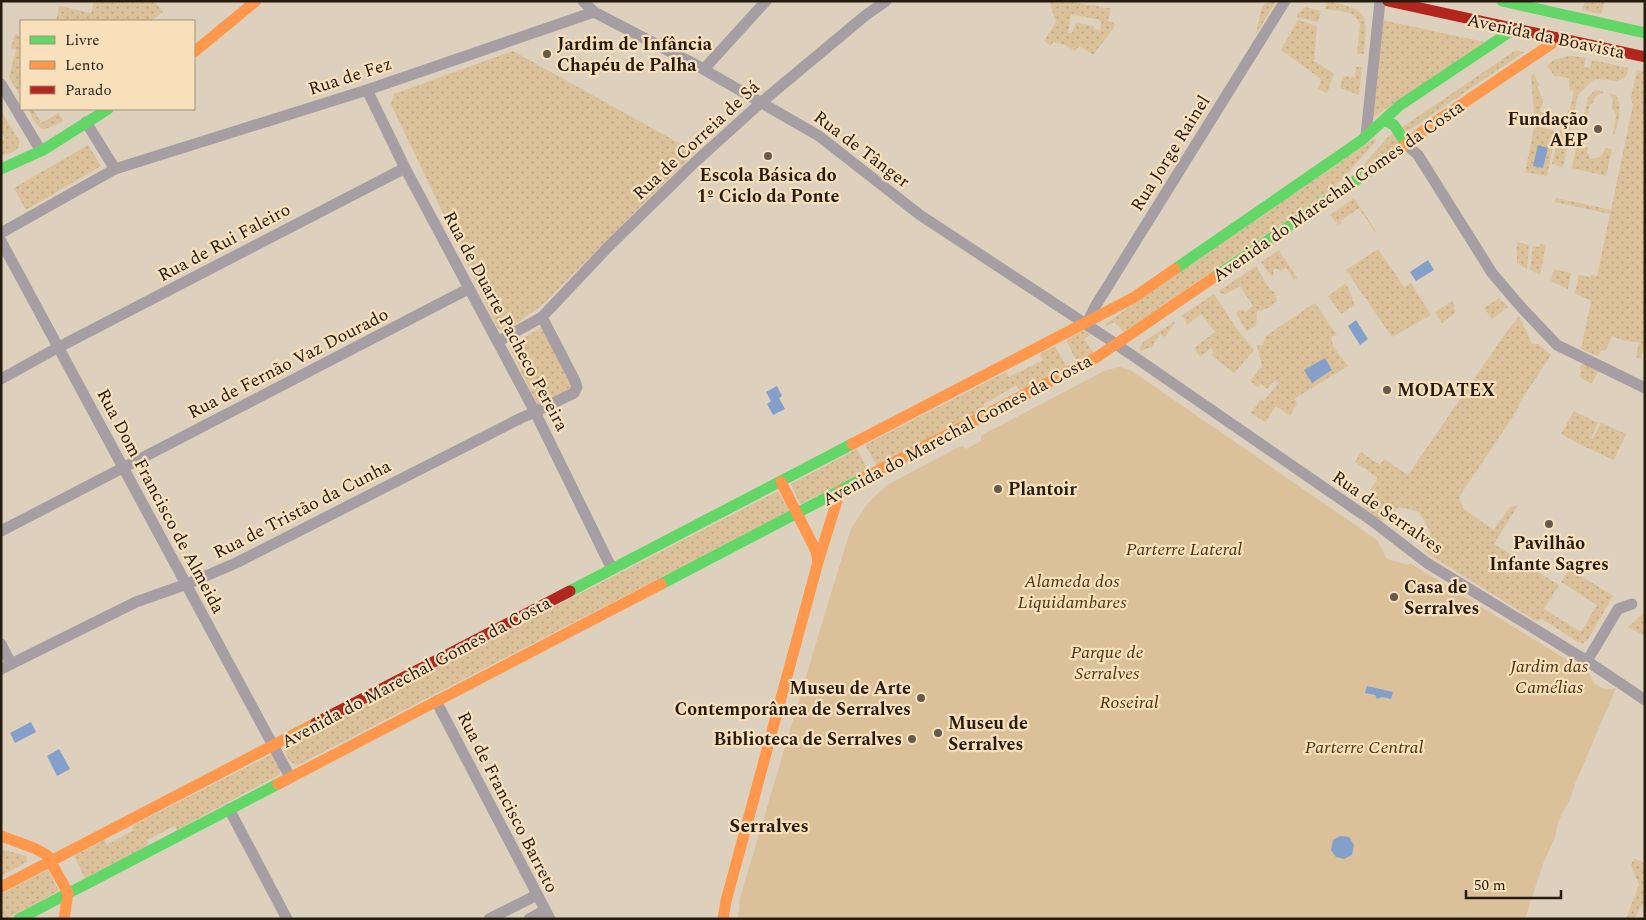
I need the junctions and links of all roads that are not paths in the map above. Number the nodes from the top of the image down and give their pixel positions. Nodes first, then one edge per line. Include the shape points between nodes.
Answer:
1 (256, 1) edge
2 (583, 1) edge
3 (766, 1) edge
4 (886, 1) edge
5 (1284, 1) edge
6 (1380, 1) edge
7 (1388, 1) edge
8 (1502, 1) edge
9 (1541, 10) junction
10 (594, 12) junction
11 (1566, 15) junction
12 (1514, 28) junction
13 (1645, 33) edge
14 (1560, 38) junction
15 (195, 51) edge
16 (1645, 57) edge
17 (704, 69) junction
18 (1, 84) edge
19 (367, 90) junction
20 (763, 101) junction
21 (106, 110) edge
22 (1384, 120) junction
23 (86, 122) junction
24 (1366, 135) junction
25 (1407, 145) junction
26 (41, 151) junction
27 (404, 168) junction
28 (115, 169) junction
29 (1, 170) edge
30 (1, 233) edge
31 (1, 241) edge
32 (468, 289) junction
33 (542, 317) junction
34 (1086, 324) junction
35 (498, 341) junction
36 (1117, 344) junction
37 (59, 347) junction
38 (1, 379) edge
39 (1645, 388) edge
40 (536, 412) junction
41 (123, 468) junction
42 (781, 482) junction
43 (840, 491) junction
44 (797, 513) junction
45 (1, 531) edge
46 (818, 562) junction
47 (612, 569) junction
48 (187, 584) junction
49 (1632, 604) dead end
50 (1, 644) edge
51 (1588, 661) junction
52 (6, 667) edge
53 (1645, 700) edge
54 (436, 701) junction
55 (273, 746) junction
56 (290, 777) junction
57 (229, 809) junction
58 (1, 836) edge
59 (51, 861) junction
60 (1, 887) edge
61 (68, 893) junction
62 (537, 895) junction
63 (548, 914) edge
64 (19, 919) edge
65 (64, 919) edge
66 (287, 919) edge
67 (489, 919) edge
68 (528, 919) edge
69 (723, 919) edge

1 - 15 main road
2 - 10 street, Rua de Tânger
3 - 17 street
4 - 20 street, Rua de Correia de Sá
5 - 34 street, Rua Jorge Rainel
6 - 24 street, Avenida do Marechal Gomes da Costa
7 - 12 main road, Avenida da Boavista
8 - 9 main road, Avenida da Boavista
9 - 11 main road, Avenida da Boavista
9 - 12 main road, Avenida do Marechal Gomes da Costa
10 - 17 street, Rua de Tânger
10 - 19 street, Rua de Fez
11 - 13 main road, Avenida da Boavista
11 - 14 main road
12 - 14 main road, Avenida da Boavista
12 - 22 main road, Avenida do Marechal Gomes da Costa via 1399,106
14 - 16 main road, Avenida da Boavista
14 - 25 main road, Avenida do Marechal Gomes da Costa via 1428,127
17 - 20 street, Rua de Tânger
18 - 26 street
19 - 27 street, Rua de Duarte Pacheco Pereira
19 - 28 street, Rua de Fez
20 - 33 street, Rua de Correia de Sá via 615,240
20 - 34 street, Rua de Tânger via 819,136 920,216
21 - 23 main road
22 - 24 main road, Avenida do Marechal Gomes da Costa
22 - 25 main road via 1394,125
23 - 26 main road
23 - 28 street
24 - 34 main road, Avenida do Marechal Gomes da Costa via 1134,298
25 - 36 main road, Avenida do Marechal Gomes da Costa
25 - 39 street via 1418,155 1492,273 1557,345
26 - 29 main road
27 - 32 street, Rua de Duarte Pacheco Pereira
27 - 37 street, Rua de Rui Faleiro
28 - 30 street, Rua de Fez
31 - 37 street, Rua Dom Francisco de Almeida
32 - 35 street, Rua de Duarte Pacheco Pereira
32 - 41 street, Rua de Fernão Vaz Dourado
33 - 35 street, Rua de Correia de Sá
33 - 40 street via 577,387 574,392
34 - 36 street, Avenida do Marechal Gomes da Costa
34 - 42 main road, Avenida do Marechal Gomes da Costa
35 - 40 street, Rua de Duarte Pacheco Pereira
36 - 43 main road, Avenida do Marechal Gomes da Costa via 1074,370
36 - 51 street, Rua de Serralves via 1371,520 1427,563
37 - 38 street, Rua de Rui Faleiro
37 - 41 street, Rua Dom Francisco de Almeida
40 - 47 street, Rua de Duarte Pacheco Pereira
40 - 48 street, Rua de Tristão da Cunha via 236,563
41 - 45 street, Rua de Fernão Vaz Dourado
41 - 48 street, Rua Dom Francisco de Almeida
42 - 44 main road
42 - 47 main road, Avenida do Marechal Gomes da Costa
43 - 44 main road, Avenida do Marechal Gomes da Costa
43 - 46 main road
44 - 46 main road
44 - 54 main road, Avenida do Marechal Gomes da Costa
46 - 69 main road
47 - 55 main road, Avenida do Marechal Gomes da Costa
48 - 52 street, Rua de Tristão da Cunha via 136,602
48 - 55 street, Rua Dom Francisco de Almeida
49 - 51 street via 1618,609
50 - 52 street
51 - 53 street, Rua de Serralves
54 - 56 main road, Avenida do Marechal Gomes da Costa
54 - 62 street, Rua de Francisco Barreto
55 - 56 street, Rua Dom Francisco de Almeida
55 - 59 main road, Avenida do Marechal Gomes da Costa
56 - 57 main road, Avenida do Marechal Gomes da Costa
57 - 61 main road, Avenida do Marechal Gomes da Costa
57 - 66 street
58 - 59 main road via 44,852
59 - 60 main road, Avenida do Marechal Gomes da Costa
59 - 61 main road
61 - 64 main road, Avenida do Marechal Gomes da Costa
61 - 65 main road
62 - 63 street, Rua de Francisco Barreto
62 - 67 street
63 - 68 street

